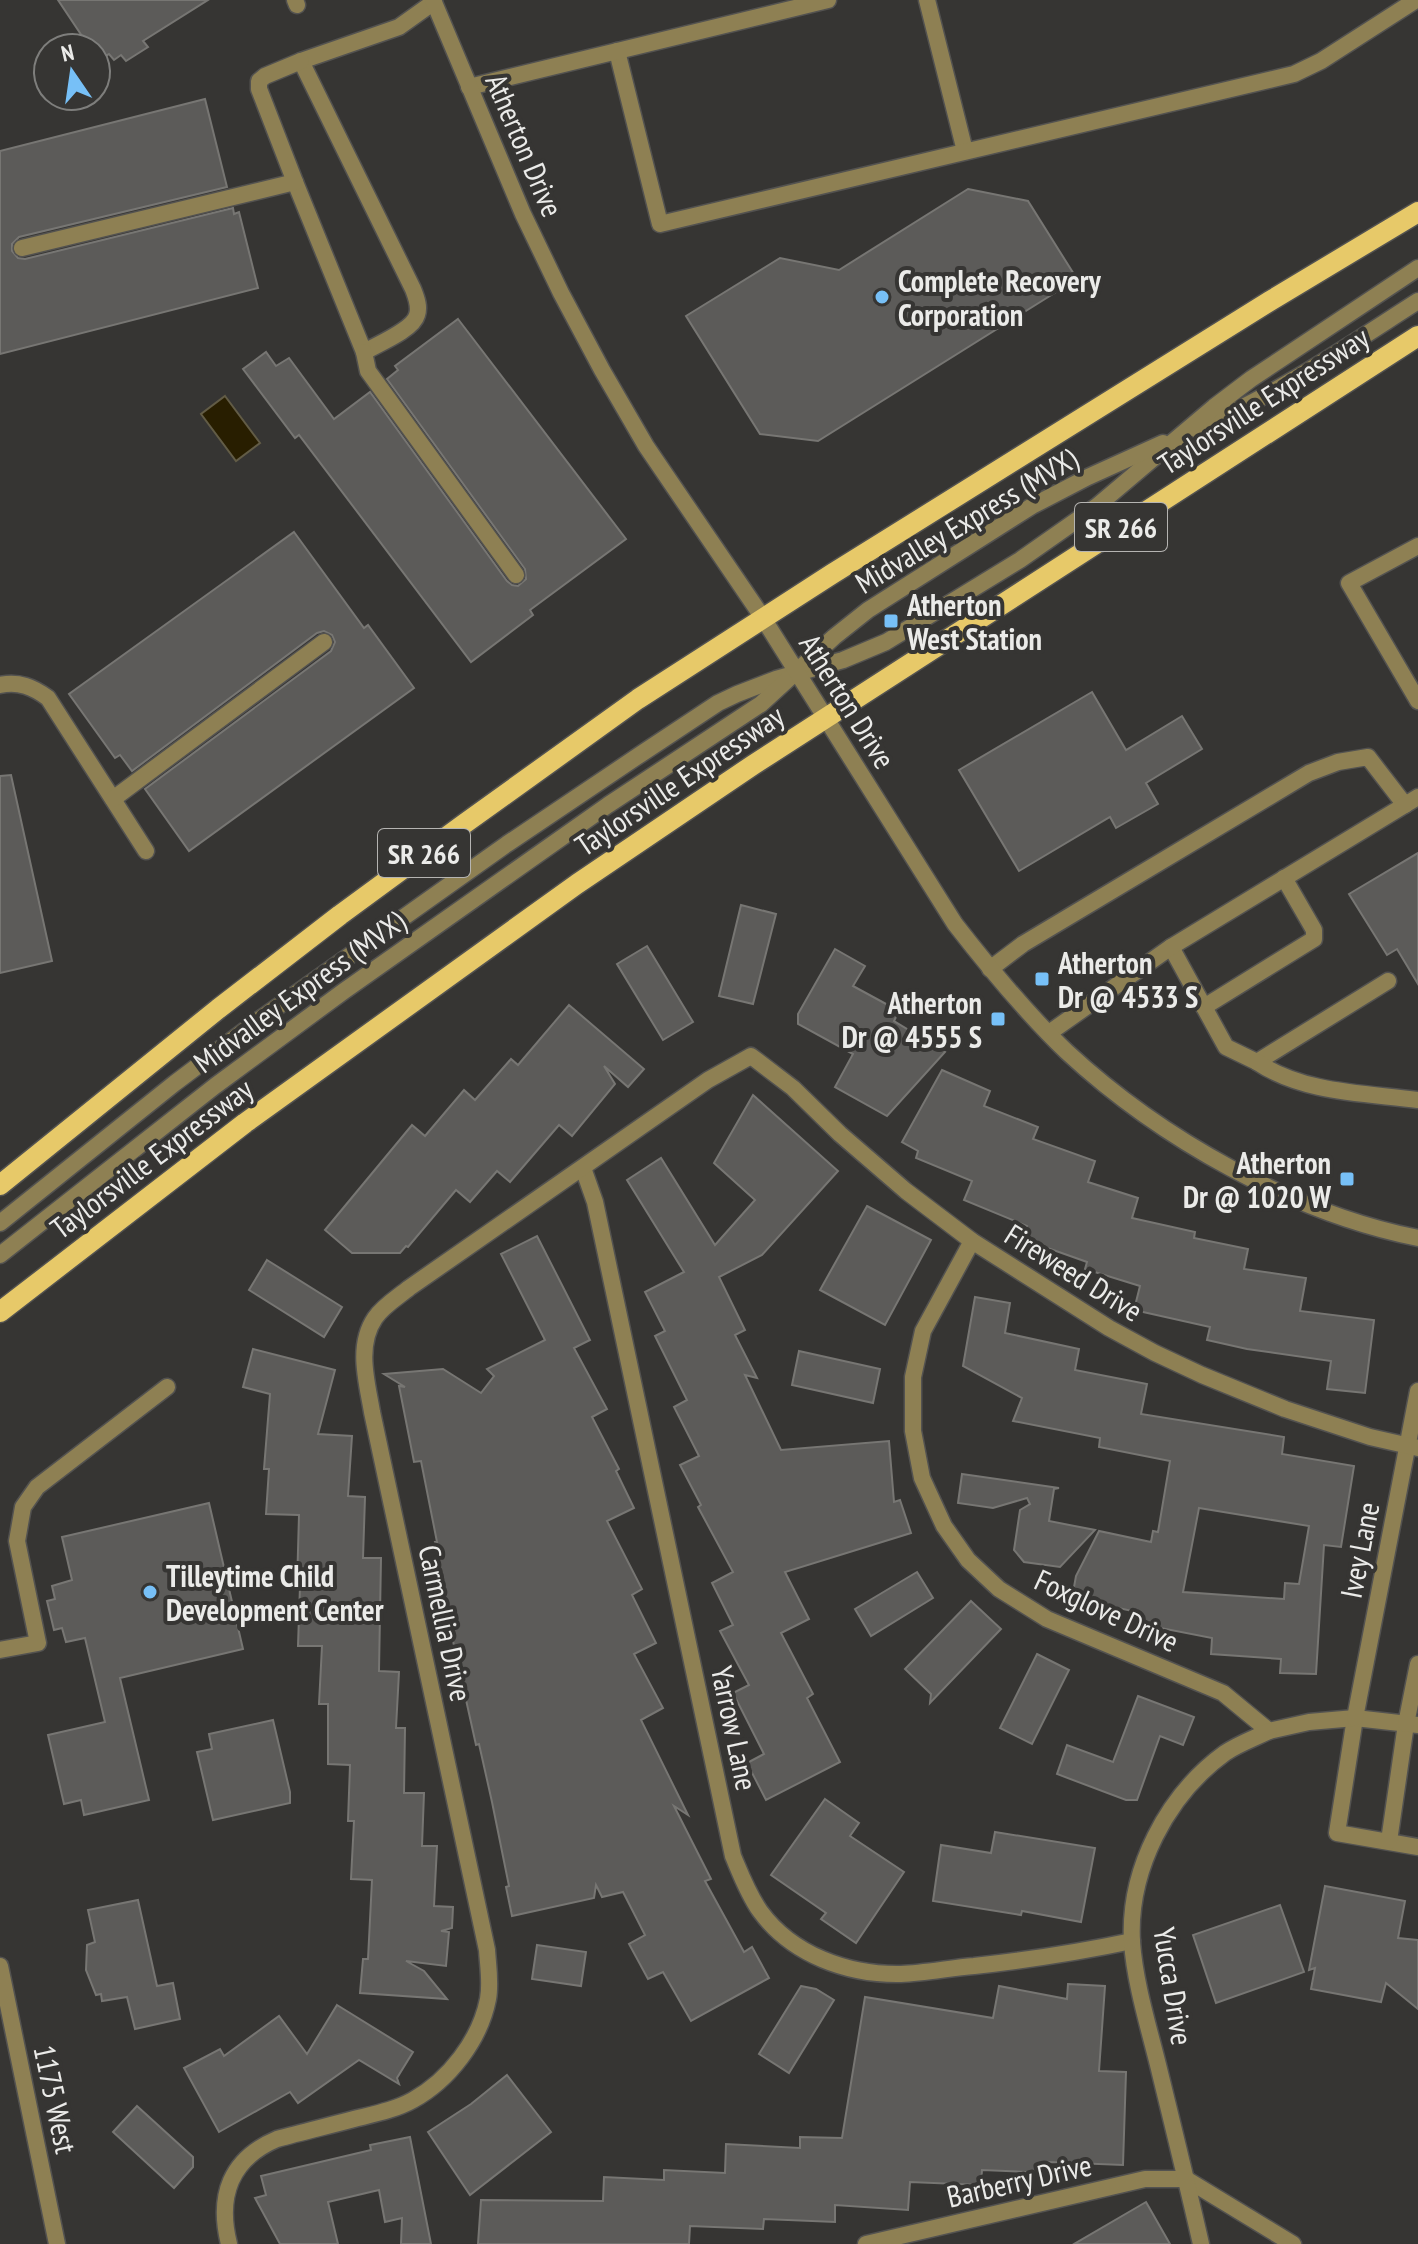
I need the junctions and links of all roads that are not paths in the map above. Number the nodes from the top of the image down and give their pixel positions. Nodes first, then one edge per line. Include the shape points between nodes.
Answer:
1 (828, 0) edge
2 (927, 0) edge
3 (1416, 0) edge
4 (434, 1) edge
5 (617, 51) junction
6 (301, 61) junction
7 (469, 87) junction
8 (965, 151) junction
9 (295, 182) junction
10 (1418, 212) edge
11 (22, 248) dead end
12 (1418, 268) edge
13 (1418, 301) edge
14 (1418, 336) edge
15 (364, 352) junction
16 (1178, 437) junction
17 (1418, 546) edge
18 (516, 575) dead end
19 (763, 618) junction
20 (324, 642) dead end
21 (796, 672) junction
22 (1413, 681) edge
23 (0, 685) edge
24 (1418, 701) edge
25 (825, 719) junction
26 (113, 799) junction
27 (1412, 801) edge
28 (146, 851) dead end
29 (1284, 878) junction
30 (1171, 947) junction
31 (990, 969) junction
32 (1388, 981) dead end
33 (1204, 1007) junction
34 (1049, 1033) junction
35 (751, 1056) joint
36 (1257, 1062) junction
37 (1418, 1100) edge
38 (583, 1168) junction
39 (0, 1185) edge
40 (0, 1223) edge
41 (1418, 1238) edge
42 (972, 1241) junction
43 (0, 1255) edge
44 (0, 1312) edge
45 (167, 1387) dead end
46 (1418, 1391) edge
47 (1413, 1447) edge
48 (0, 1650) edge
49 (1418, 1664) edge
50 (1355, 1718) junction
51 (1412, 1724) edge
52 (1269, 1731) junction
53 (1389, 1841) junction
54 (1418, 1847) edge
55 (1132, 1941) junction
56 (0, 1966) edge
57 (1186, 2179) junction
58 (57, 2244) edge
59 (229, 2244) edge
60 (866, 2244) edge
61 (1201, 2244) edge
62 (1293, 2244) edge

1 - 5 street
2 - 8 street
3 - 8 street via 1294,74
4 - 6 street via 399,27
4 - 7 street, Atherton Drive
5 - 7 street
5 - 8 street via 660,224
6 - 9 street via 259,81
6 - 15 street via 417,301 412,324
7 - 19 street, Atherton Drive via 523,214 602,370 646,446
9 - 11 street
9 - 15 street
10 - 19 main road, SR 266
12 - 16 street, Midvalley Express (MVX) via 1284,356
13 - 16 street, Midvalley Express (MVX) via 1299,377
14 - 25 main road, Taylorsville Expressway / SR 266
15 - 18 street via 368,371
16 - 21 street, Midvalley Express (MVX) via 1032,506 868,610
16 - 21 street, Midvalley Express (MVX) via 1097,506 1020,560 886,642
17 - 22 street via 1349,583
19 - 21 street, Atherton Drive
19 - 39 main road, SR 266 via 638,699 451,833 218,1009
20 - 26 street
21 - 25 street, Atherton Drive
21 - 40 street, Midvalley Express (MVX) via 718,703 507,844 175,1083
21 - 43 street, Midvalley Express (MVX) via 739,720 608,805 344,991
22 - 24 street
23 - 26 street via 31,686 48,698
25 - 31 street, Atherton Drive via 955,924
25 - 44 main road, Taylorsville Expressway / SR 266 via 577,884 412,1002
26 - 28 street
27 - 29 street
27 - 31 street via 1368,757 1309,773 1023,944
29 - 30 street
29 - 33 street via 1314,939
30 - 33 street
30 - 34 street
31 - 34 street, Atherton Drive
32 - 36 street
33 - 36 street via 1226,1047
34 - 41 street, Atherton Drive via 1144,1114 1227,1165 1351,1221
35 - 38 street, Carmellia Drive
35 - 42 street, Fireweed Drive via 906,1191
36 - 37 street via 1276,1075 1322,1088
38 - 55 street, Yarrow Lane via 595,1202 733,1856 761,1913 792,1943 830,1963 865,1972 902,1974
38 - 59 street, Carmellia Drive via 391,1302 375,1318 365,1341 372,1412 487,1950 487,2000 462,2058 435,2086 388,2111 277,2139 246,2156 233,2174 224,2204
42 - 47 street, Fireweed Drive via 1155,1353 1285,1409
42 - 52 street, Foxglove Drive via 923,1331 913,1377 913,1431 922,1478 944,1526 968,1560 999,1589 1047,1619 1223,1693
45 - 48 street via 37,1487 23,1507 17,1541 38,1643
46 - 47 street, Ivey Lane
47 - 50 street, Ivey Lane
49 - 51 street
50 - 51 street
50 - 52 street
50 - 53 street, Ivey Lane via 1337,1833
51 - 53 street
52 - 55 street, Yucca Drive via 1226,1752 1191,1783 1158,1830 1136,1889
53 - 54 street
55 - 57 street, Yucca Drive
56 - 58 street, 1175 West
57 - 60 street, Barberry Drive via 1145,2179
57 - 61 street, Yucca Drive
57 - 62 street

